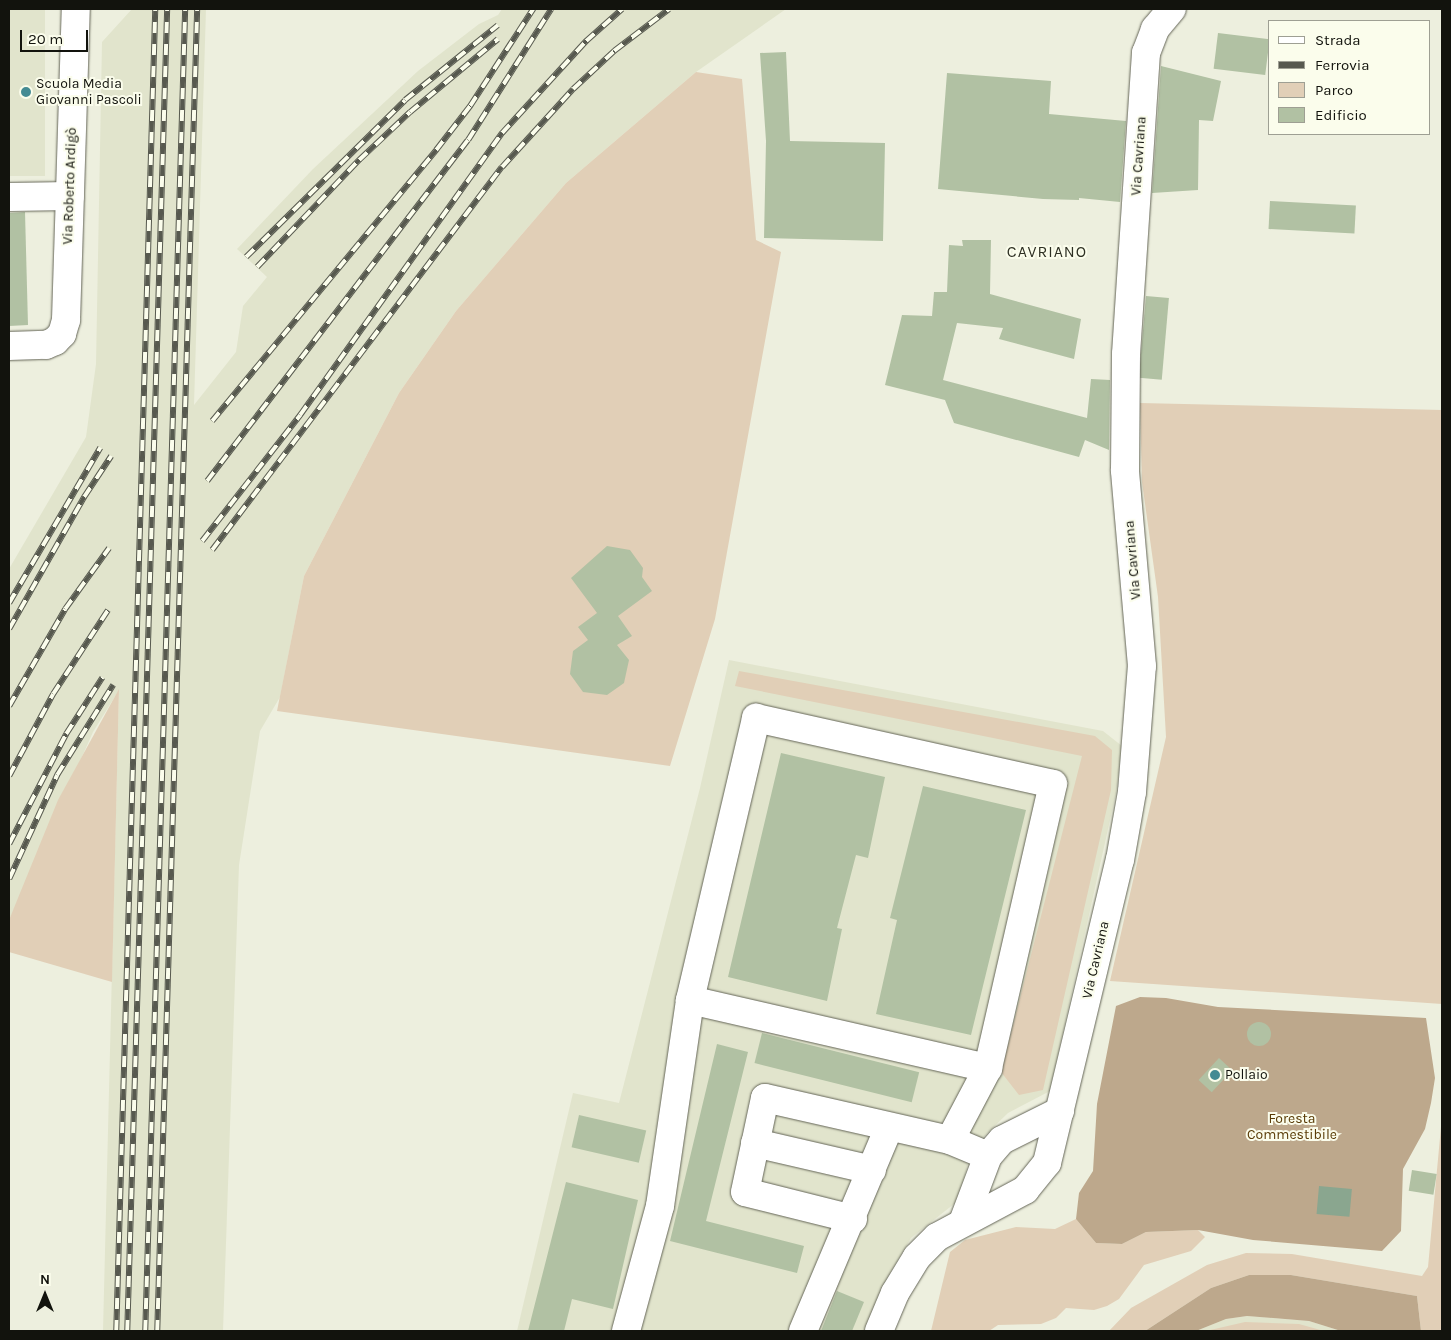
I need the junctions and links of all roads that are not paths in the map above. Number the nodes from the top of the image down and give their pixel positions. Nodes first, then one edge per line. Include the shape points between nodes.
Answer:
1 (76, 9) edge
2 (1172, 9) edge
3 (70, 196) junction
4 (9, 197) edge
5 (9, 346) edge
6 (690, 1000) junction
7 (988, 1068) junction
8 (1060, 1111) junction
9 (889, 1127) junction
10 (950, 1140) junction
11 (755, 1143) junction
12 (988, 1156) junction
13 (872, 1170) junction
14 (853, 1219) junction
15 (964, 1222) junction
16 (626, 1331) edge
17 (803, 1331) edge
18 (880, 1331) edge

1 - 3 street, Via Roberto Ardigò
2 - 8 street, Via Cavriana via 1155,28 1146,53 1126,354 1124,470 1142,666 1139,724 1120,860
3 - 4 street
3 - 5 street, Via Roberto Ardigò via 66,320 62,334 46,345
6 - 7 street
6 - 7 street via 756,718 1053,784
6 - 16 street via 660,1206
7 - 10 street
8 - 12 street via 1002,1140
8 - 15 street, Via Cavriana via 1047,1163 1035,1182
9 - 10 street
9 - 11 street via 765,1098
9 - 13 street
10 - 12 street
11 - 13 street
11 - 14 street via 745,1192
12 - 15 street
13 - 14 street
14 - 17 street
15 - 18 street, Via Cavriana via 938,1237 917,1258 895,1293

